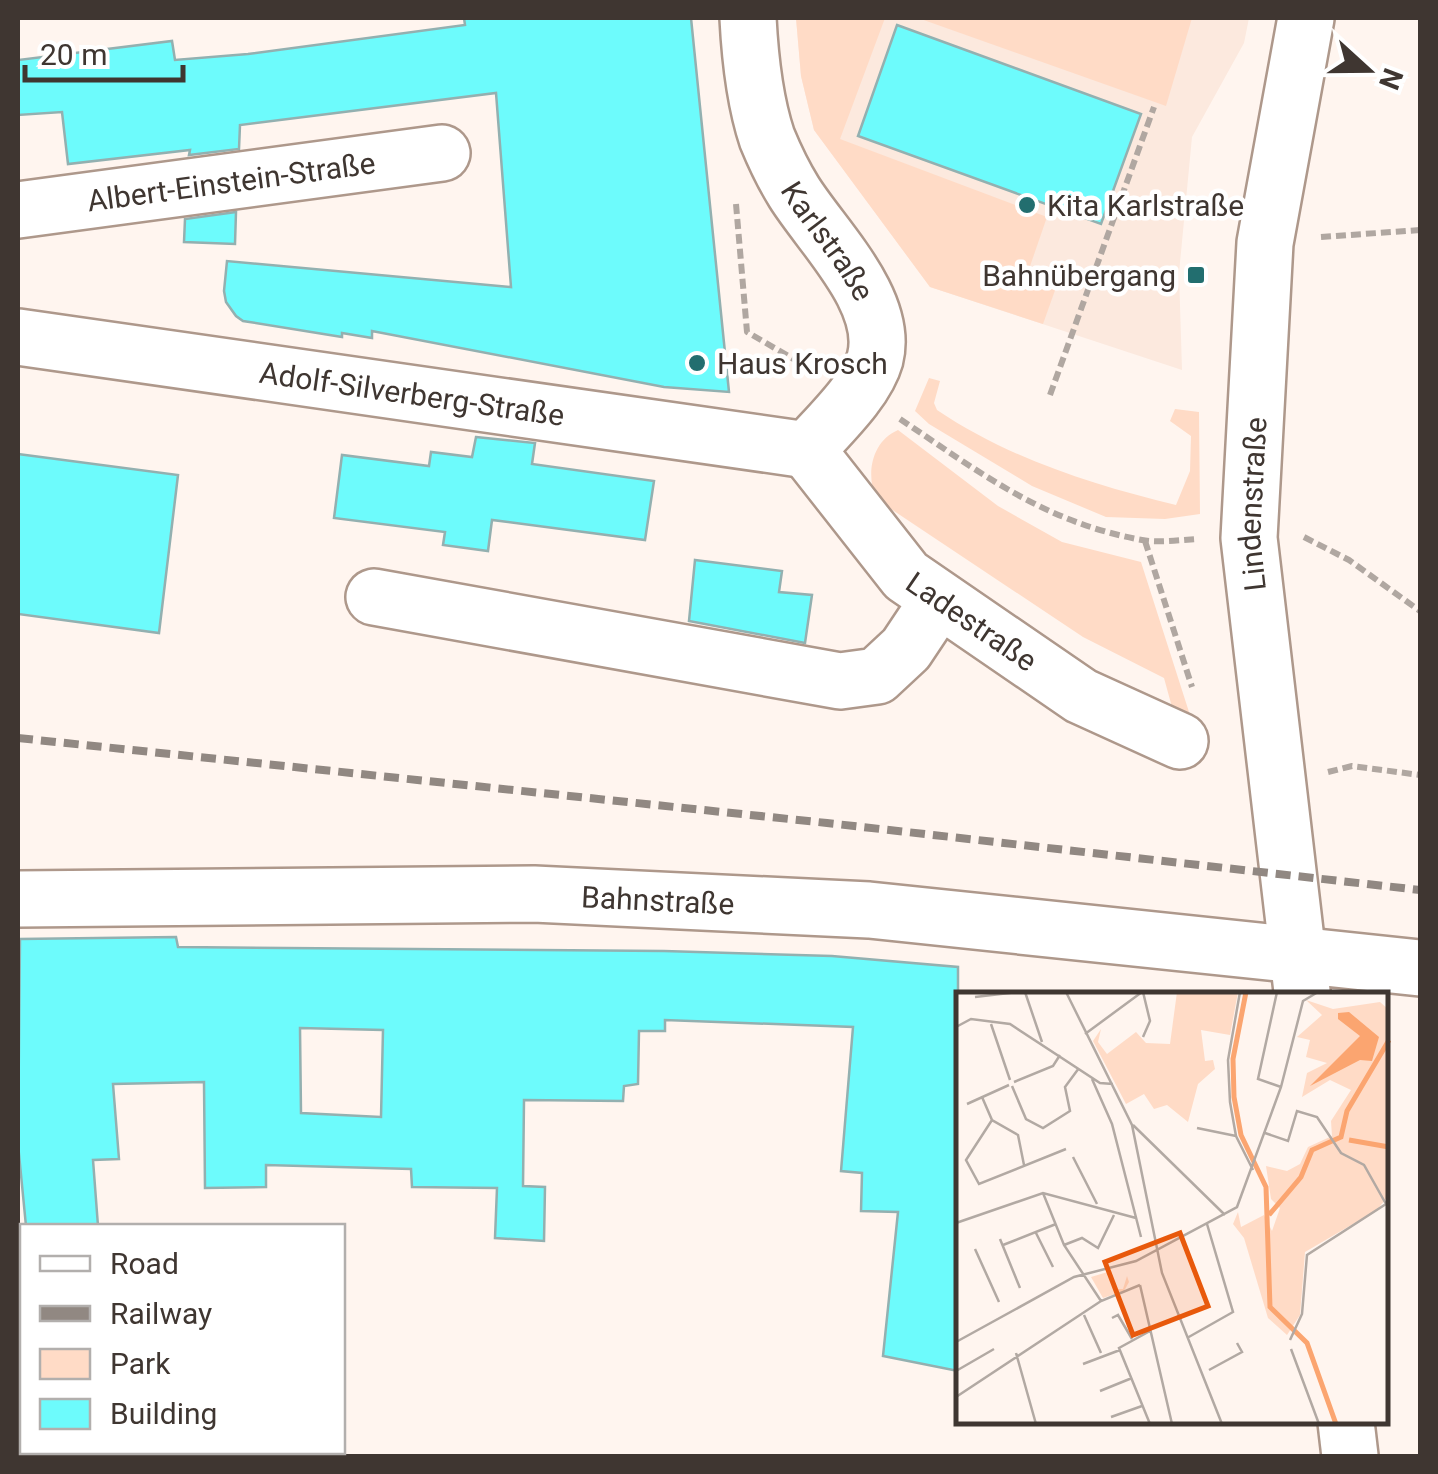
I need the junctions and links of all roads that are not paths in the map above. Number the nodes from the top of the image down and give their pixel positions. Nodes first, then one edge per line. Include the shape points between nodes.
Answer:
1 (748, 18) edge
2 (1306, 18) edge
3 (442, 153) dead end
4 (18, 210) edge
5 (18, 336) edge
6 (807, 450) junction
7 (374, 597) dead end
8 (938, 601) junction
9 (1189, 722) road end
10 (18, 900) edge
11 (1420, 968) edge
12 (1300, 974) edge
13 (1346, 1424) edge
14 (1350, 1456) edge

1 - 6 street, Karlstraße via 768,138 793,191 848,266 874,315 875,358 856,394
2 - 12 street, Lindenstraße via 1265,242 1249,538
3 - 4 street, Albert-Einstein-Straße
5 - 6 street, Adolf-Silverberg-Straße
6 - 8 street, Ladestraße via 906,576
7 - 8 street via 840,681 878,676
8 - 9 street, Ladestraße via 1081,696
10 - 12 street, Bahnstraße via 534,894 869,910
11 - 12 street, Bahnstraße
13 - 14 street

